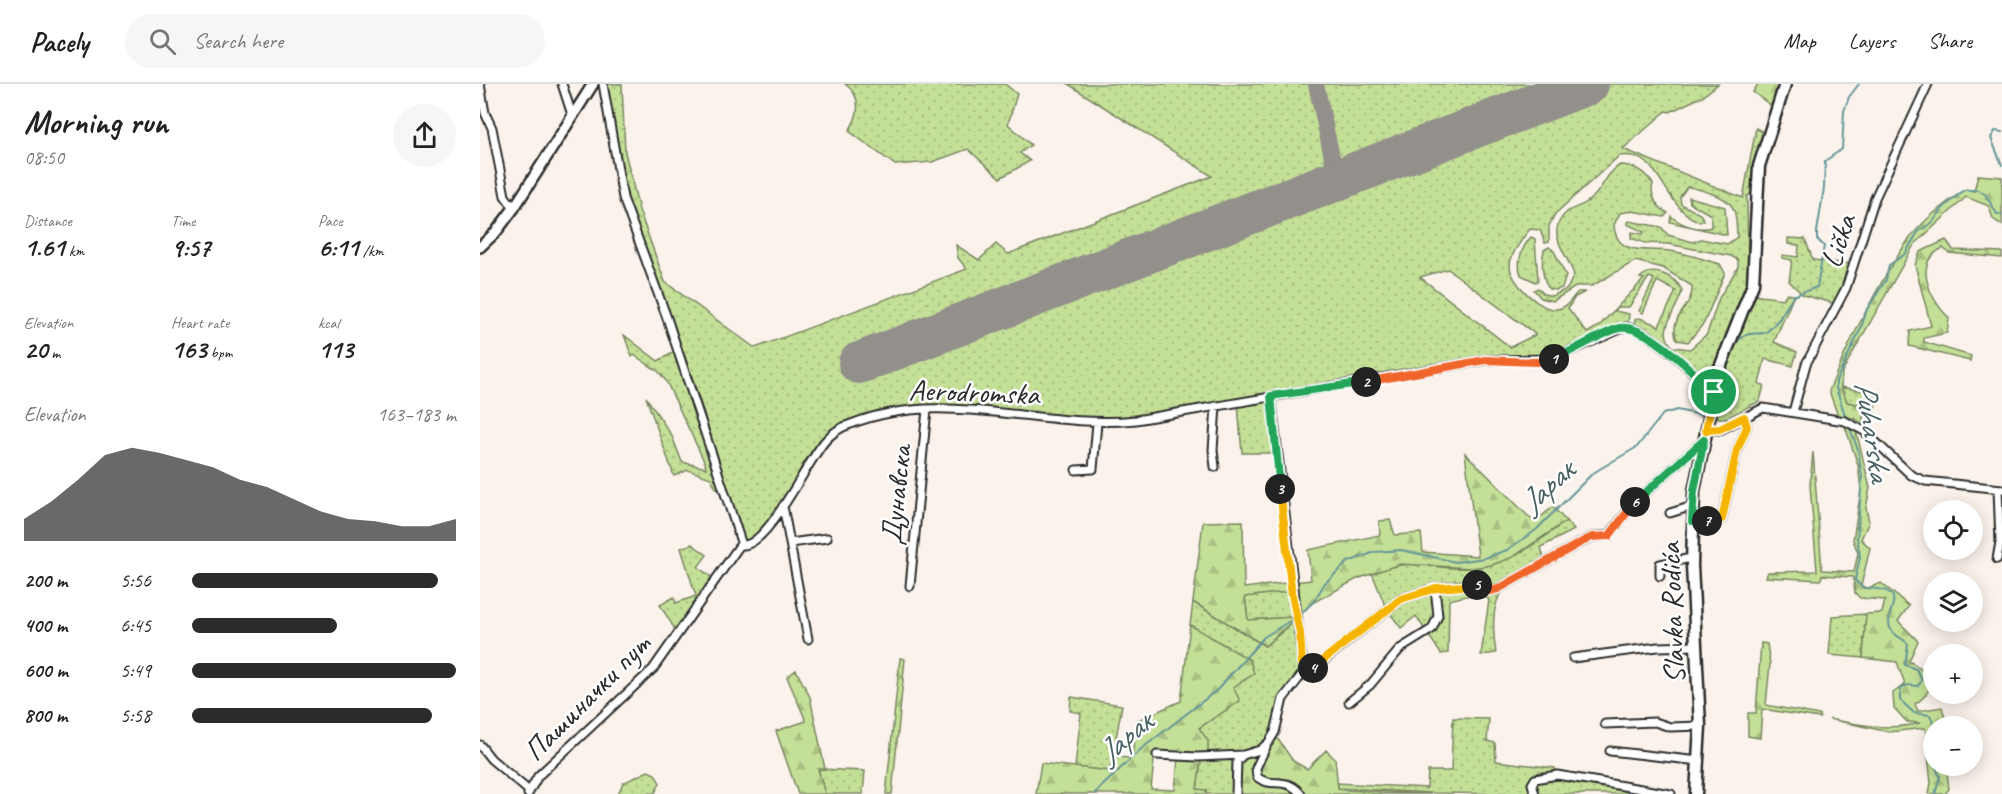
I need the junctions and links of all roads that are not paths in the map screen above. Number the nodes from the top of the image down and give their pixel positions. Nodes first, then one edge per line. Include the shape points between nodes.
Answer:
1 (480, 84) edge
2 (562, 84) edge
3 (593, 84) edge
4 (603, 84) edge
5 (1785, 84) edge
6 (1928, 84) edge
7 (573, 115) junction
8 (514, 208) junction
9 (480, 247) edge
10 (1714, 392) junction
11 (1271, 396) junction
12 (1216, 406) junction
13 (927, 409) junction
14 (1792, 412) junction
15 (1744, 417) junction
16 (1097, 423) junction
17 (1705, 435) junction
18 (1215, 467) dead end
19 (1076, 470) dead end
20 (2000, 489) edge
21 (783, 506) junction
22 (1693, 506) junction
23 (1670, 513) dead end
24 (1692, 521) junction
25 (827, 538) dead end
26 (790, 543) junction
27 (740, 544) junction
28 (1692, 558) junction
29 (1997, 559) dead end
30 (1660, 576) dead end
31 (910, 586) dead end
32 (1436, 588) junction
33 (808, 639) dead end
34 (1696, 646) junction
35 (1574, 658) dead end
36 (1306, 668) junction
37 (1349, 702) dead end
38 (1605, 724) dead end
39 (1700, 726) junction
40 (1269, 742) junction
41 (480, 745) edge
42 (1610, 751) dead end
43 (1157, 755) dead end
44 (1243, 755) junction
45 (1699, 761) junction
46 (529, 792) edge
47 (1236, 794) edge
48 (1301, 794) edge
49 (1534, 794) edge
50 (1671, 794) edge
51 (1696, 794) edge

1 - 8 street via 505,196
2 - 7 street
3 - 7 street
4 - 27 street via 618,184 716,463
5 - 10 main road, Slavka Rodića via 1759,166 1752,284
6 - 14 street, Lička via 1875,198 1846,288 1806,364
7 - 8 street
8 - 9 street
10 - 11 street, Aerodromska via 1650,337 1625,327 1552,359 1485,360
10 - 17 main road, Slavka Rodića
11 - 12 street, Aerodromska
11 - 36 street via 1292,595
12 - 16 street, Aerodromska
12 - 18 street
13 - 16 street, Aerodromska
13 - 21 street, Aerodromska via 874,416 835,432 813,456
13 - 31 street, Дунавска
14 - 15 street via 1763,408
14 - 20 street via 1855,424 1911,475 1925,481
15 - 17 street
15 - 24 street via 1747,427 1737,450 1722,519
16 - 19 street via 1092,469
17 - 22 main road, Slavka Rodića
17 - 32 street via 1635,502 1609,536 1592,537 1498,589 1490,591 1475,585
20 - 29 street
21 - 26 street
21 - 27 street, Aerodromska via 757,538 746,546
22 - 23 street
22 - 24 main road, Slavka Rodića
24 - 28 main road, Slavka Rodića
25 - 26 street
26 - 33 street
27 - 46 street, Пашиначки пут via 653,669 537,776
28 - 30 street via 1660,564
28 - 34 main road, Slavka Rodića
32 - 36 street via 1401,599 1318,665
32 - 37 street via 1436,624 1400,650 1370,685
34 - 35 street
34 - 39 main road, Slavka Rodića
36 - 40 street via 1284,699
38 - 39 street via 1655,722 1670,727
39 - 45 main road, Slavka Rodića
40 - 44 street via 1260,750
40 - 48 street via 1256,768 1257,777 1288,783
41 - 46 street
42 - 45 street
43 - 44 street
44 - 47 street via 1237,761
45 - 51 main road, Slavka Rodića
49 - 50 street via 1535,779 1557,775

